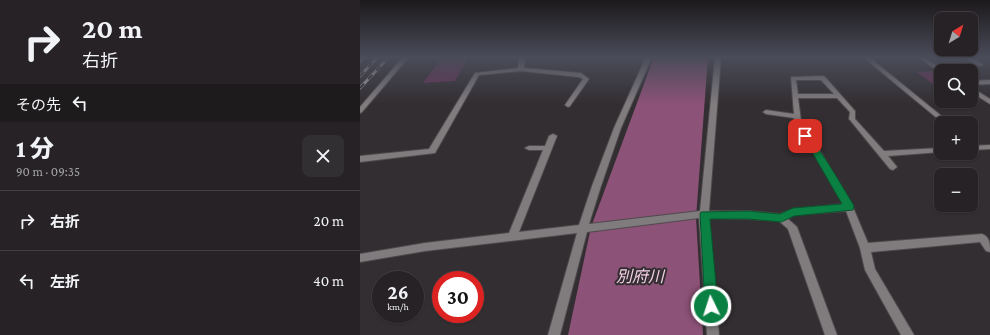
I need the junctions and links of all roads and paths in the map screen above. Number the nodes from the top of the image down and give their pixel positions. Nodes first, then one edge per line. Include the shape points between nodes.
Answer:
1 (393, 73) edge
2 (489, 73) edge
3 (557, 73) edge
4 (642, 73) edge
5 (717, 73) edge
6 (885, 73) edge
7 (990, 82) edge
8 (978, 83) edge
9 (978, 94) edge
10 (795, 96) junction
11 (839, 96) junction
12 (990, 102) edge
13 (568, 105) dead end
14 (360, 111) edge
15 (766, 112) dead end
16 (797, 116) junction
17 (938, 116) edge
18 (553, 136) dead end
19 (978, 146) edge
20 (990, 147) edge
21 (529, 148) dead end
22 (547, 148) junction
23 (934, 150) edge
24 (882, 154) junction
25 (360, 159) edge
26 (893, 167) dead end
27 (849, 207) junction
28 (705, 214) junction
29 (781, 218) junction
30 (583, 228) junction
31 (512, 237) junction
32 (986, 238) edge
33 (865, 248) junction
34 (990, 248) edge
35 (360, 258) edge
36 (554, 335) edge
37 (713, 335) edge
38 (831, 335) edge
39 (908, 335) edge

1 - 14 street
2 - 25 street via 477,74 432,151
3 - 13 street via 581,75 586,79
4 - 30 street via 614,137
5 - 28 street
6 - 17 street
7 - 8 street
9 - 12 street
10 - 11 street
10 - 11 street via 793,78 823,78
10 - 16 street
11 - 24 street via 853,112 852,119
15 - 16 street
16 - 27 street via 798,128 812,144
18 - 22 street
19 - 20 street
21 - 22 street
22 - 31 street
23 - 24 street
24 - 26 street
27 - 29 street via 793,212
27 - 33 street
28 - 29 street
28 - 30 street
28 - 37 street
29 - 38 street via 792,227
30 - 31 street
30 - 36 street
31 - 35 street via 425,247
32 - 33 street
32 - 34 street
33 - 39 street via 870,270

